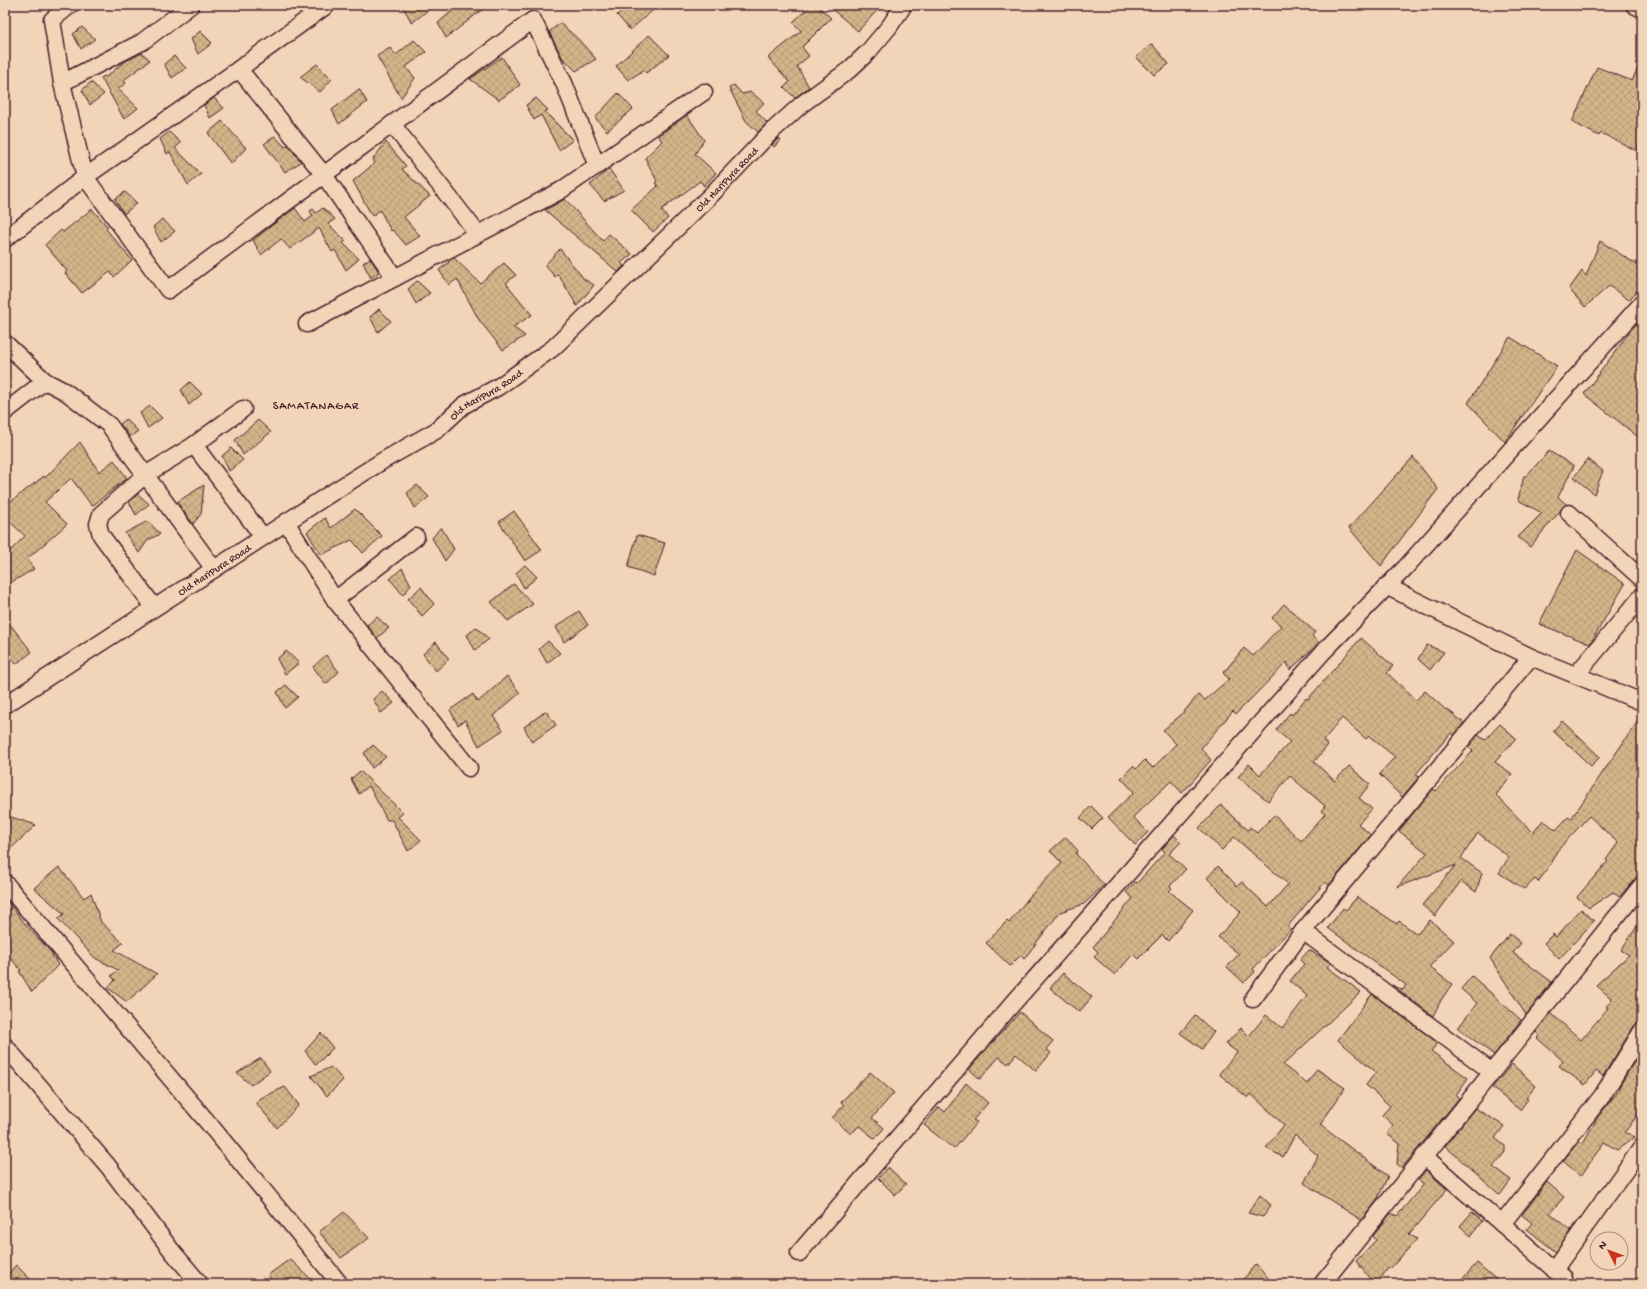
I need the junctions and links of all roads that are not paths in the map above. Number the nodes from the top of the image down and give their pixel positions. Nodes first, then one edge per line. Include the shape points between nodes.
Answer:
1 (70, 5) edge
2 (191, 5) edge
3 (327, 5) edge
4 (902, 5) edge
5 (1634, 5) edge
6 (1642, 9) edge
7 (239, 70) junction
8 (62, 83) junction
9 (704, 92) dead end
10 (392, 124) junction
11 (597, 166) junction
12 (324, 174) junction
13 (85, 177) junction
14 (478, 234) junction
15 (5, 238) edge
16 (395, 278) junction
17 (1642, 303) edge
18 (307, 324) dead end
19 (5, 343) edge
20 (45, 381) junction
21 (243, 409) dead end
22 (5, 412) edge
23 (194, 445) junction
24 (145, 475) junction
25 (1570, 513) dead end
26 (286, 522) junction
27 (263, 537) junction
28 (416, 537) dead end
29 (214, 569) junction
30 (1642, 579) edge
31 (1386, 586) junction
32 (1642, 596) edge
33 (335, 600) junction
34 (154, 607) junction
35 (1531, 657) junction
36 (1576, 675) junction
37 (1642, 702) edge
38 (5, 706) edge
39 (469, 768) dead end
40 (5, 883) edge
41 (1642, 885) edge
42 (1303, 931) junction
43 (1253, 999) dead end
44 (1642, 1030) edge
45 (5, 1046) edge
46 (1492, 1072) junction
47 (1642, 1147) edge
48 (1424, 1156) junction
49 (1502, 1224) junction
50 (799, 1253) dead end
51 (1554, 1270) junction
52 (200, 1284) edge
53 (340, 1284) edge
54 (1322, 1284) edge
55 (1562, 1284) edge

1 - 8 street via 52,20
2 - 8 street via 142,42
3 - 7 street
4 - 26 street, Old HariPura Road via 889,27 868,52 771,132 710,196 553,348 504,383 464,405 437,430
5 - 6 street
7 - 12 street
7 - 13 street
8 - 13 street
9 - 11 street
10 - 11 street via 533,20 564,82
10 - 12 street
10 - 14 street
11 - 14 street via 560,191
12 - 13 street via 168,290
12 - 16 street
13 - 15 street
14 - 16 street
16 - 18 street
17 - 31 street
19 - 20 street
20 - 22 street
20 - 24 street via 66,392 109,425
21 - 23 street
23 - 24 street
23 - 27 street
24 - 29 street
24 - 34 street via 101,514 98,524 101,535
25 - 30 street
26 - 27 street, Old HariPura Road
26 - 33 street
27 - 29 street, Old HariPura Road
28 - 33 street
29 - 34 street, Old HariPura Road
31 - 35 street
31 - 50 street via 1323,652 1056,954
32 - 36 street
33 - 39 street
34 - 38 street, Old HariPura Road
35 - 36 street
35 - 42 street
36 - 37 street
40 - 53 street via 210,1125
41 - 46 street
42 - 43 street
42 - 46 street
44 - 49 street via 1602,1096
45 - 52 street via 108,1166
46 - 48 street
47 - 51 street
48 - 49 street
48 - 54 street
49 - 51 street
51 - 55 street via 1564,1278

